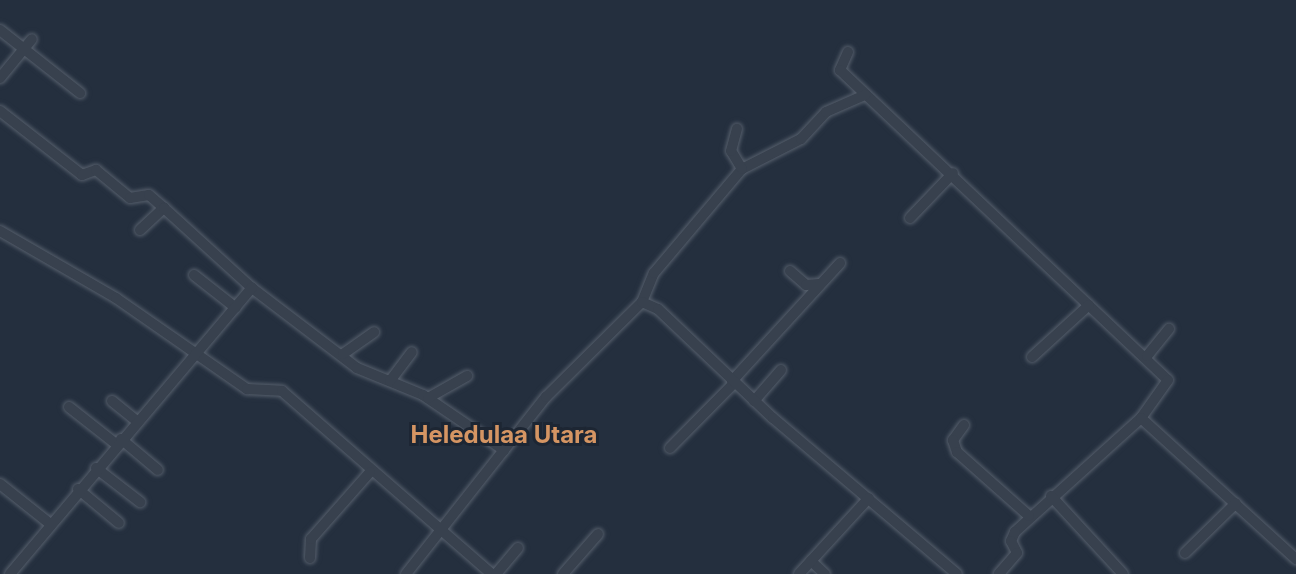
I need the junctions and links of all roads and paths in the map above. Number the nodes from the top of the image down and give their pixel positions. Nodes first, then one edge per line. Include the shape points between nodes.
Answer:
1 (0, 30) edge
2 (32, 39) dead end
3 (23, 50) junction
4 (844, 58) dead end
5 (0, 78) edge
6 (80, 93) dead end
7 (865, 94) junction
8 (0, 111) edge
9 (737, 129) dead end
10 (742, 169) junction
11 (953, 173) junction
12 (164, 208) junction
13 (910, 218) dead end
14 (140, 230) dead end
15 (0, 231) edge
16 (840, 263) dead end
17 (790, 271) dead end
18 (194, 275) dead end
19 (819, 284) junction
20 (252, 288) junction
21 (642, 302) junction
22 (1090, 305) junction
23 (236, 308) junction
24 (1169, 329) dead end
25 (374, 332) dead end
26 (412, 352) dead end
27 (343, 354) junction
28 (1147, 356) junction
29 (1032, 357) dead end
30 (194, 358) junction
31 (781, 370) dead end
32 (467, 376) dead end
33 (390, 381) junction
34 (733, 382) junction
35 (428, 398) junction
36 (112, 401) dead end
37 (754, 401) junction
38 (69, 407) dead end
39 (1141, 418) junction
40 (137, 421) junction
41 (964, 425) dead end
42 (118, 442) junction
43 (670, 448) dead end
44 (504, 450) junction
45 (96, 468) junction
46 (158, 470) dead end
47 (370, 472) junction
48 (0, 484) edge
49 (78, 489) junction
50 (1051, 495) junction
51 (869, 498) junction
52 (140, 502) dead end
53 (1236, 503) junction
54 (1029, 516) junction
55 (49, 523) junction
56 (119, 523) dead end
57 (440, 533) junction
58 (598, 534) dead end
59 (517, 548) dead end
60 (1185, 553) dead end
61 (310, 558) dead end
62 (1296, 559) edge
63 (811, 561) junction
64 (10, 574) edge
65 (407, 574) edge
66 (494, 574) edge
67 (563, 574) edge
68 (799, 574) edge
69 (825, 574) edge
70 (957, 574) edge
71 (999, 574) edge
72 (1123, 574) edge

1 - 3 street
2 - 3 street
3 - 5 street
3 - 6 street
4 - 7 street
7 - 10 street via 826,112 801,139
7 - 11 street
8 - 12 street via 82,175 96,170 130,198 149,195
9 - 10 street via 730,151
10 - 21 street via 654,273
11 - 13 street
11 - 22 street
12 - 14 street
12 - 20 street
15 - 30 street via 116,298
16 - 19 street
17 - 19 street via 806,285
18 - 23 street
19 - 34 street
20 - 23 street
20 - 27 street
21 - 34 street via 658,309
21 - 44 street via 559,382
22 - 28 street
22 - 29 street
23 - 30 street
24 - 28 street
25 - 27 street
26 - 33 street
27 - 33 street via 357,368
28 - 39 street via 1168,384
30 - 40 street
30 - 47 street via 247,389 282,391
31 - 37 street
32 - 35 street
33 - 35 street
34 - 37 street
34 - 43 street
35 - 44 street
36 - 40 street
37 - 51 street
38 - 42 street
39 - 50 street
39 - 53 street
40 - 42 street
41 - 54 street via 953,440 957,452
42 - 45 street
42 - 46 street
44 - 57 street
45 - 49 street
45 - 52 street
47 - 57 street
47 - 61 street via 311,539
48 - 55 street
49 - 55 street
49 - 56 street
50 - 54 street
50 - 72 street
51 - 63 street
51 - 70 street
53 - 60 street
53 - 62 street
54 - 71 street via 1011,538 1017,553
55 - 64 street
57 - 65 street
57 - 66 street
58 - 67 street
59 - 66 street
63 - 68 street
63 - 69 street

